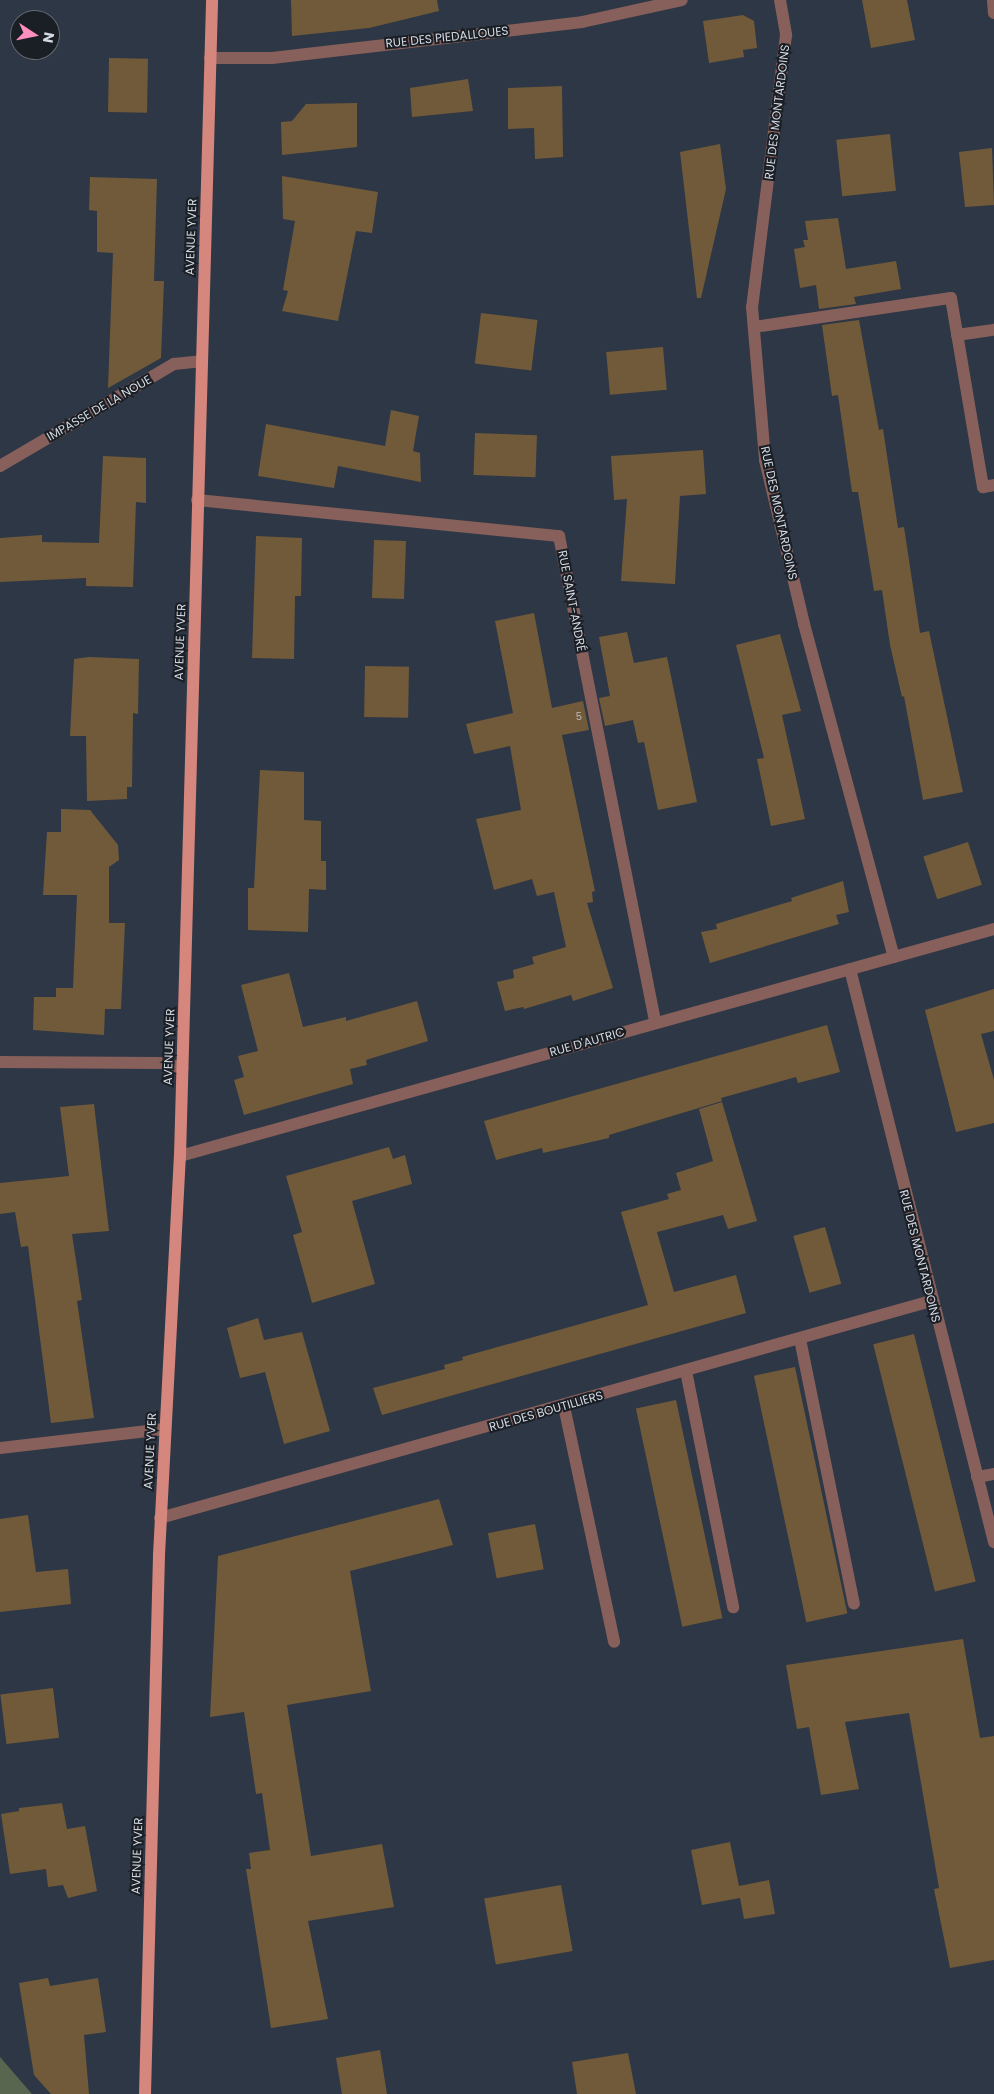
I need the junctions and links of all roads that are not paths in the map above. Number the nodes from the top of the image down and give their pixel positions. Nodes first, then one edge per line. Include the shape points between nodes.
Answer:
1 (212, 0) edge
2 (682, 0) edge
3 (780, 0) edge
4 (993, 0) edge
5 (994, 13) edge
6 (210, 58) junction
7 (754, 327) junction
8 (994, 330) edge
9 (957, 335) junction
10 (201, 361) junction
11 (0, 466) edge
12 (994, 485) edge
13 (197, 500) junction
14 (994, 929) edge
15 (894, 956) junction
16 (850, 969) junction
17 (655, 1023) junction
18 (0, 1062) edge
19 (182, 1068) junction
20 (180, 1156) junction
21 (931, 1301) junction
22 (800, 1339) junction
23 (686, 1371) junction
24 (564, 1406) junction
25 (165, 1429) junction
26 (0, 1448) edge
27 (994, 1474) edge
28 (977, 1477) junction
29 (160, 1518) junction
30 (994, 1542) edge
31 (854, 1604) dead end
32 (732, 1607) dead end
33 (614, 1642) dead end
34 (145, 2094) edge

1 - 6 main road, AVENUE YVER
2 - 6 street, RUE DES PIEDALLOUES via 582,22 272,58
3 - 7 street, RUE DES MONTARDOINS via 786,35 752,307
4 - 5 street
6 - 10 main road, AVENUE YVER
7 - 9 street via 951,298
7 - 15 street, RUE DES MONTARDOINS via 765,460 804,624
8 - 9 street
9 - 12 street via 984,487
10 - 11 street, IMPASSE DE LA NOUE via 174,364
10 - 13 main road, AVENUE YVER
13 - 17 street, RUE SAINT-ANDRÉ via 560,536
13 - 19 main road, AVENUE YVER
14 - 15 street, RUE D'AUTRIC
15 - 16 street, RUE D'AUTRIC
16 - 17 street, RUE D'AUTRIC
16 - 21 street, RUE DES MONTARDOINS
17 - 20 street, RUE D'AUTRIC
18 - 19 street via 162,1063
19 - 20 main road, AVENUE YVER
20 - 25 main road, AVENUE YVER
21 - 22 street, RUE DES BOUTILLIERS
21 - 28 street, RUE DES MONTARDOINS
22 - 23 street, RUE DES BOUTILLIERS
22 - 31 street
23 - 24 street, RUE DES BOUTILLIERS
23 - 32 street
24 - 29 street, RUE DES BOUTILLIERS
24 - 33 street
25 - 26 street
25 - 29 main road, AVENUE YVER
27 - 28 street
28 - 30 street, RUE DES MONTARDOINS
29 - 34 main road, AVENUE YVER

